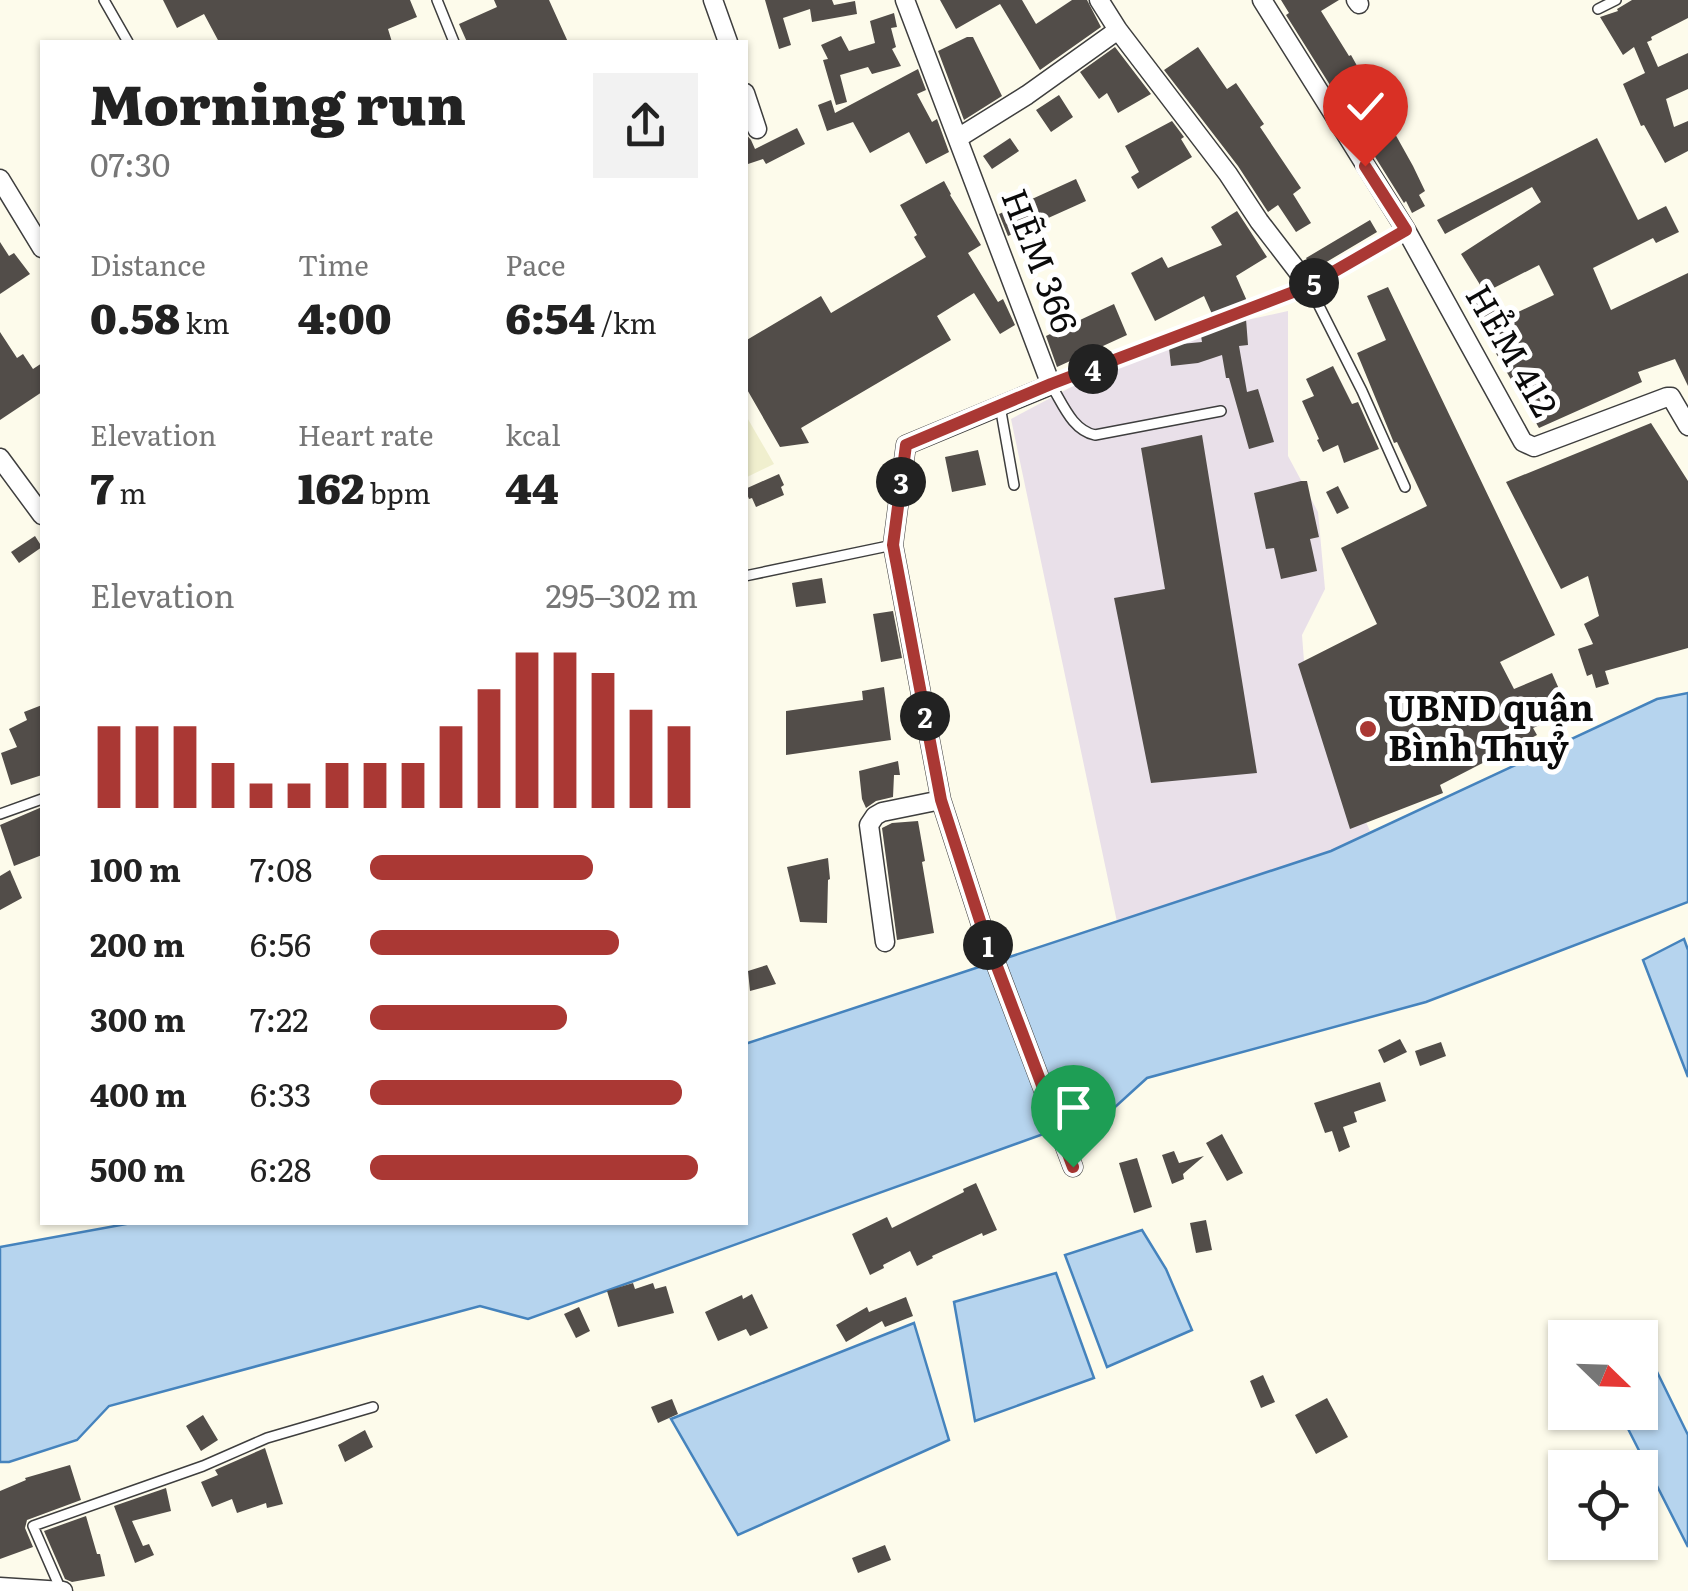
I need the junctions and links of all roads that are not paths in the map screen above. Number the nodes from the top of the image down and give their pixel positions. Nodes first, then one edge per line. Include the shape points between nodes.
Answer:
1 (104, 0) edge
2 (437, 0) edge
3 (713, 0) edge
4 (904, 0) edge
5 (1099, 0) edge
6 (1262, 0) edge
7 (1616, 0) edge
8 (1598, 9) dead end
9 (1118, 30) junction
10 (127, 40) edge
11 (453, 40) edge
12 (727, 40) edge
13 (748, 102) edge
14 (757, 128) dead end
15 (958, 138) junction
16 (0, 179) edge
17 (1406, 230) junction
18 (40, 245) edge
19 (1309, 286) junction
20 (1051, 384) junction
21 (1000, 406) junction
22 (1220, 410) dead end
23 (1688, 426) edge
24 (0, 458) edge
25 (1014, 485) dead end
26 (1404, 487) dead end
27 (40, 511) edge
28 (893, 545) junction
29 (748, 576) edge
30 (40, 799) edge
31 (941, 800) junction
32 (0, 814) edge
33 (885, 942) dead end
34 (1073, 1167) dead end
35 (373, 1407) dead end
36 (0, 1586) edge
37 (62, 1591) edge

1 - 10 lane
2 - 11 lane
3 - 12 street
4 - 15 street, HẼM 366
5 - 9 street
6 - 17 street
7 - 8 lane
9 - 15 street
9 - 19 street
13 - 14 street
15 - 20 street, HẼM 366
16 - 18 street
17 - 19 lane
17 - 23 street, HẺM 412 via 1526,444 1534,447 1667,397
19 - 20 lane
19 - 26 lane
20 - 21 street, HẼM 366
20 - 22 lane via 1072,420 1095,436
21 - 25 lane
21 - 28 street, HẼM 366 via 906,445
24 - 27 street
28 - 29 lane
28 - 31 street, HẼM 366
30 - 32 lane
31 - 33 street via 882,812 869,825
31 - 34 street, HẼM 366
35 - 37 lane via 267,1438 33,1526
36 - 37 street

